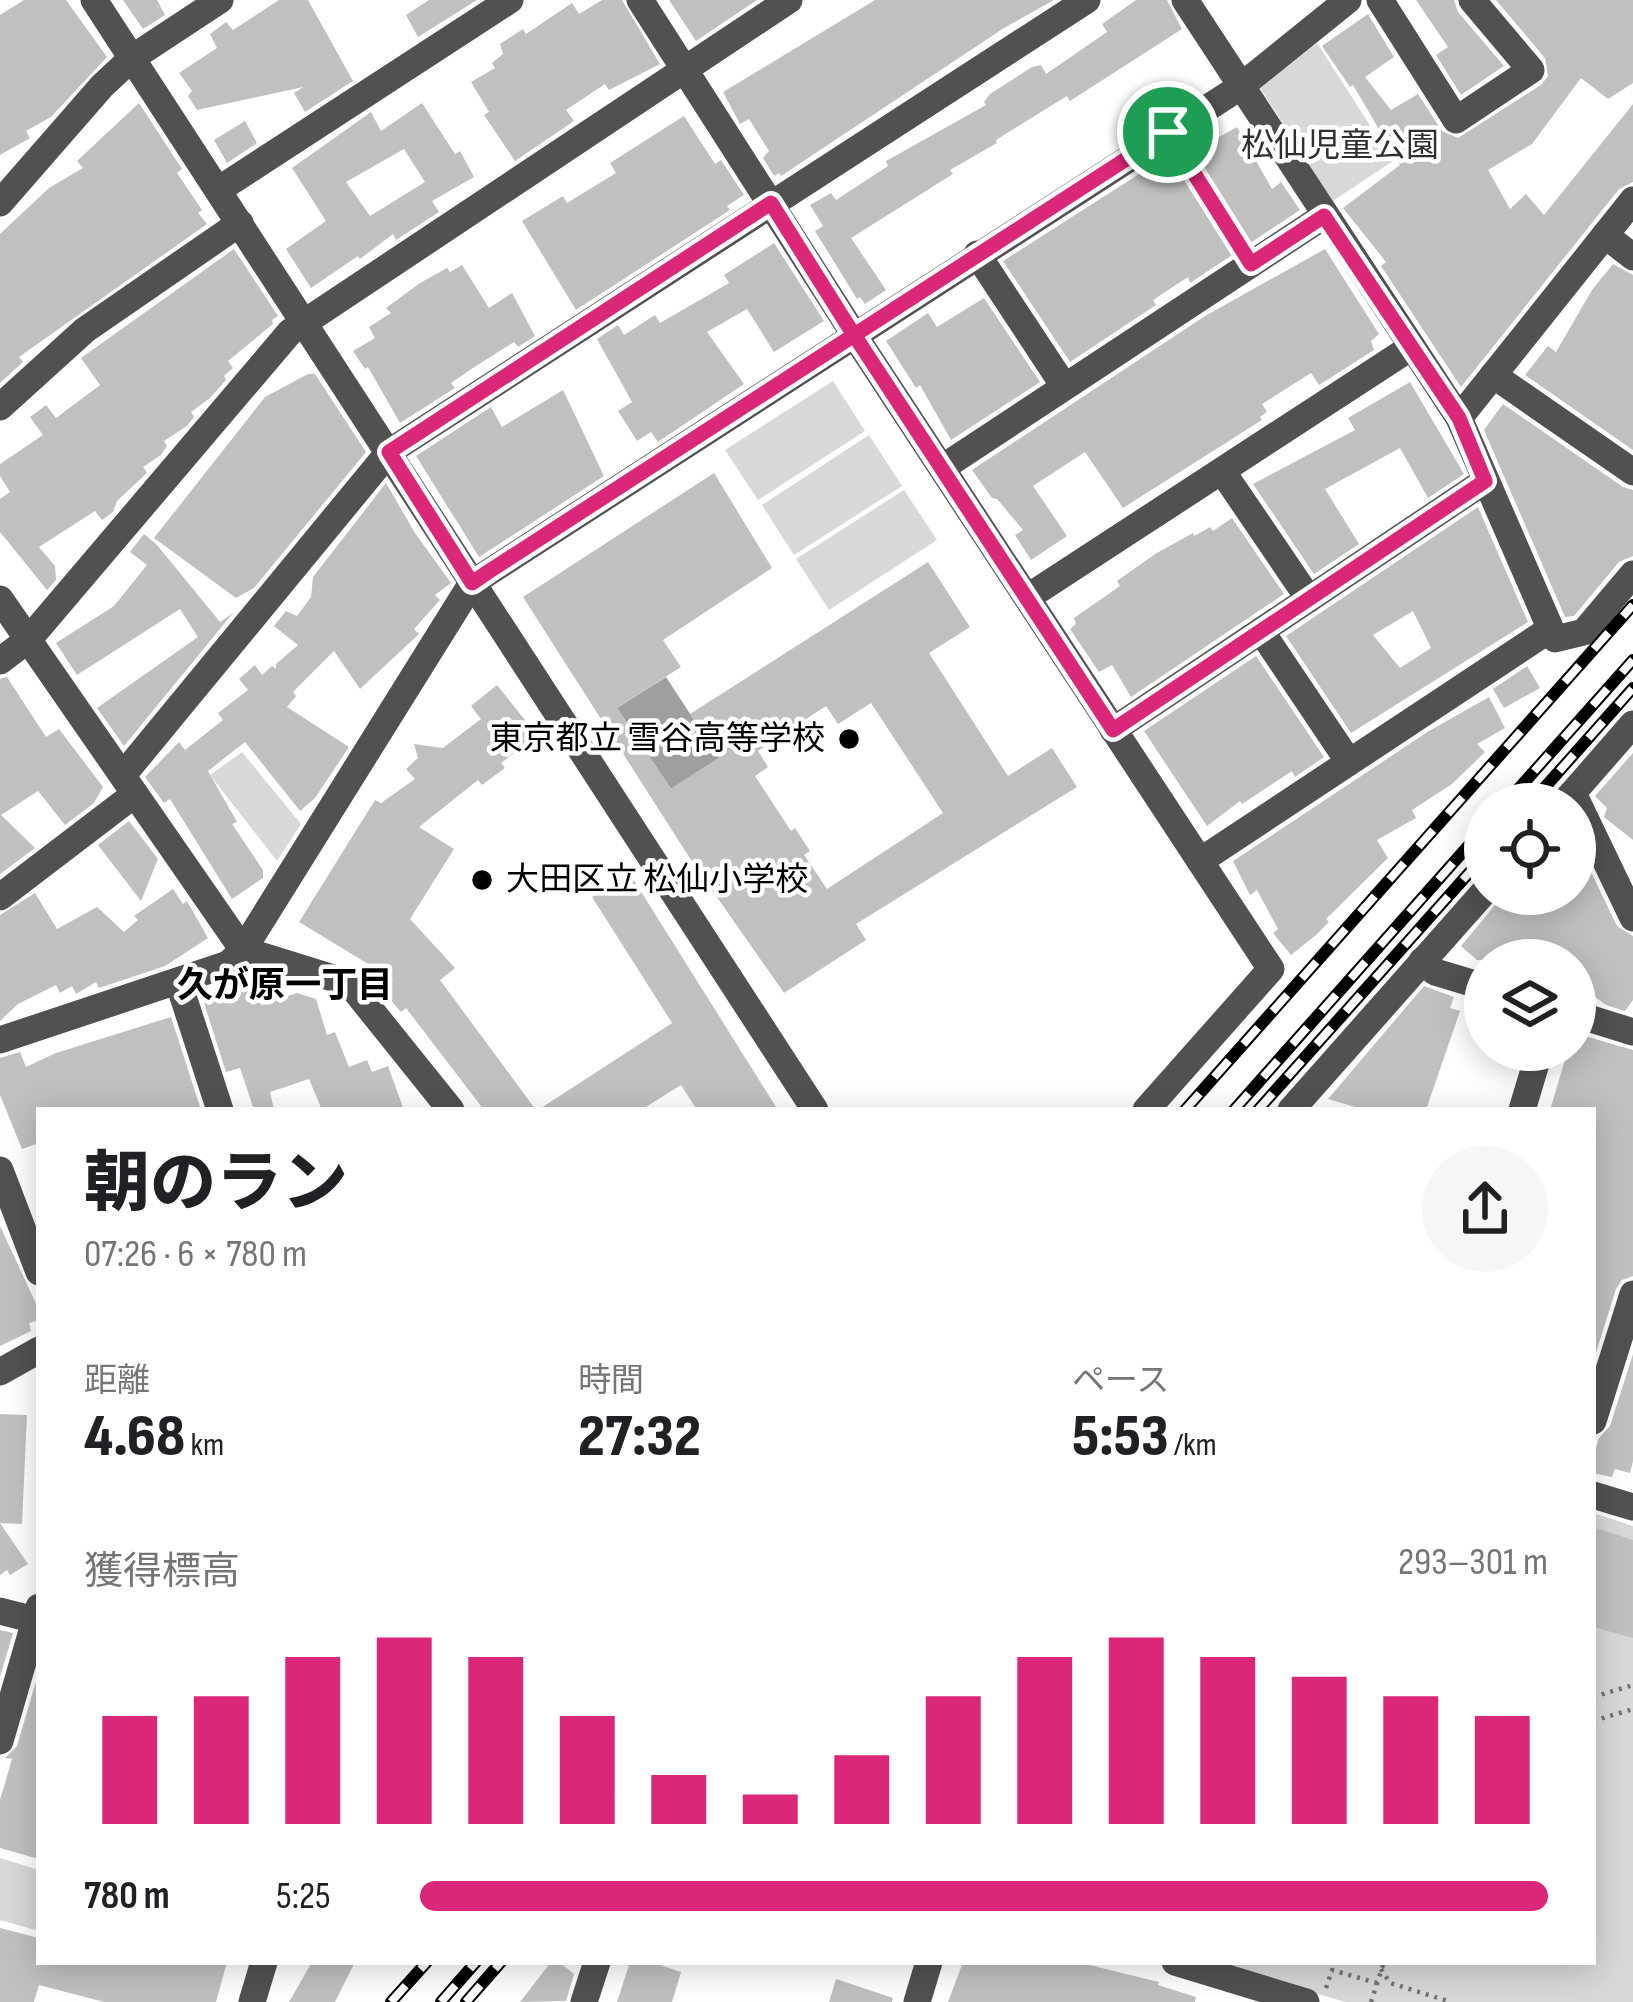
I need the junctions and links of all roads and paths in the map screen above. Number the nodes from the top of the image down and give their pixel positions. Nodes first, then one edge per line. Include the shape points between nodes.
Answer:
1 (94, 0) edge
2 (220, 0) edge
3 (510, 0) edge
4 (640, 0) edge
5 (789, 0) edge
6 (1087, 0) edge
7 (1185, 0) edge
8 (1348, 0) edge
9 (1379, 0) edge
10 (1472, 0) edge
11 (132, 58) junction
12 (685, 69) junction
13 (1240, 87) junction
14 (1168, 132) junction
15 (218, 190) junction
16 (1633, 200) edge
17 (0, 203) edge
18 (771, 203) junction
19 (1324, 216) junction
20 (240, 223) junction
21 (1605, 235) junction
22 (976, 254) junction
23 (1633, 257) edge
24 (1251, 264) junction
25 (303, 321) junction
26 (854, 334) junction
27 (1410, 348) junction
28 (1493, 375) junction
29 (1064, 386) junction
30 (0, 407) edge
31 (1459, 418) junction
32 (389, 452) junction
33 (942, 468) junction
34 (1222, 471) junction
35 (1633, 472) edge
36 (1485, 481) junction
37 (1633, 574) edge
38 (472, 583) junction
39 (1028, 597) junction
40 (0, 599) edge
41 (1309, 599) junction
42 (1549, 630) junction
43 (1261, 631) junction
44 (29, 639) junction
45 (0, 661) edge
46 (1633, 724) edge
47 (1113, 730) junction
48 (1349, 762) junction
49 (1581, 783) edge
50 (129, 784) junction
51 (1596, 850) edge
52 (1201, 860) junction
53 (0, 897) edge
54 (1464, 914) edge
55 (1633, 918) edge
56 (243, 950) junction
57 (1422, 961) junction
58 (1464, 980) edge
59 (178, 981) junction
60 (1596, 1020) edge
61 (1633, 1031) edge
62 (0, 1040) edge
63 (1534, 1071) edge
64 (219, 1107) edge
65 (450, 1107) edge
66 (813, 1107) edge
67 (1149, 1107) edge
68 (1294, 1107) edge
69 (1523, 1107) edge
70 (0, 1170) edge
71 (36, 1264) edge
72 (1633, 1294) edge
73 (36, 1352) edge
74 (0, 1372) edge
75 (1596, 1411) edge
76 (1596, 1496) edge
77 (1633, 1507) edge
78 (0, 1611) edge
79 (36, 1616) edge
80 (36, 1623) edge
81 (1633, 1685) edge
82 (1596, 1696) edge
83 (1633, 1709) edge
84 (1596, 1720) edge
85 (0, 1742) edge
86 (263, 1965) edge
87 (596, 1965) edge
88 (928, 1965) edge
89 (1182, 1965) edge
90 (1383, 1966) edge
91 (1364, 1975) dead end
92 (1378, 1979) junction
93 (1252, 1994) edge
94 (252, 2002) edge
95 (584, 2002) edge
96 (917, 2002) edge
97 (1306, 2002) edge
98 (1371, 2002) edge
99 (1451, 2002) edge

1 - 11 street
2 - 11 street
3 - 15 street
4 - 12 street
5 - 12 street
6 - 18 street
7 - 13 street
8 - 13 street
9 - 10 street via 1456,120 1531,70
11 - 15 street
11 - 17 street
12 - 18 street
12 - 25 street
13 - 14 street
13 - 19 street
14 - 22 street
14 - 24 path
15 - 20 street
16 - 21 street
18 - 26 street
18 - 32 street
19 - 24 street
19 - 27 street
20 - 25 street
20 - 30 street via 85,330
21 - 23 street
21 - 28 street
22 - 26 street
22 - 29 street
24 - 29 street
25 - 32 street
25 - 44 street
26 - 33 street
26 - 38 street
27 - 31 street
27 - 34 street
28 - 31 street
28 - 35 street
29 - 33 street
31 - 36 street
32 - 38 street
32 - 50 street
33 - 39 street
34 - 39 street
34 - 41 street
36 - 41 street
36 - 42 street
37 - 42 street via 1584,632 1556,639
38 - 56 street
38 - 66 street
39 - 47 street
40 - 44 street
41 - 43 street
42 - 48 street
43 - 47 street
43 - 48 street
44 - 45 street
44 - 50 street
46 - 49 street
47 - 52 street
48 - 52 street
50 - 53 street
50 - 56 street
51 - 55 street
52 - 67 street via 1271,969
54 - 57 street
56 - 59 street via 228,964
56 - 65 street via 349,983
57 - 58 street
57 - 68 street
59 - 62 street
59 - 64 street
60 - 61 street
63 - 69 street
70 - 71 street
72 - 75 street
73 - 74 street
76 - 77 street
78 - 79 street
80 - 85 street
81 - 82 path
83 - 84 path
86 - 94 street
87 - 95 street
88 - 96 street
89 - 93 street
90 - 92 path
90 - 99 path via 1390,1983
91 - 92 path
92 - 98 path
93 - 97 street

